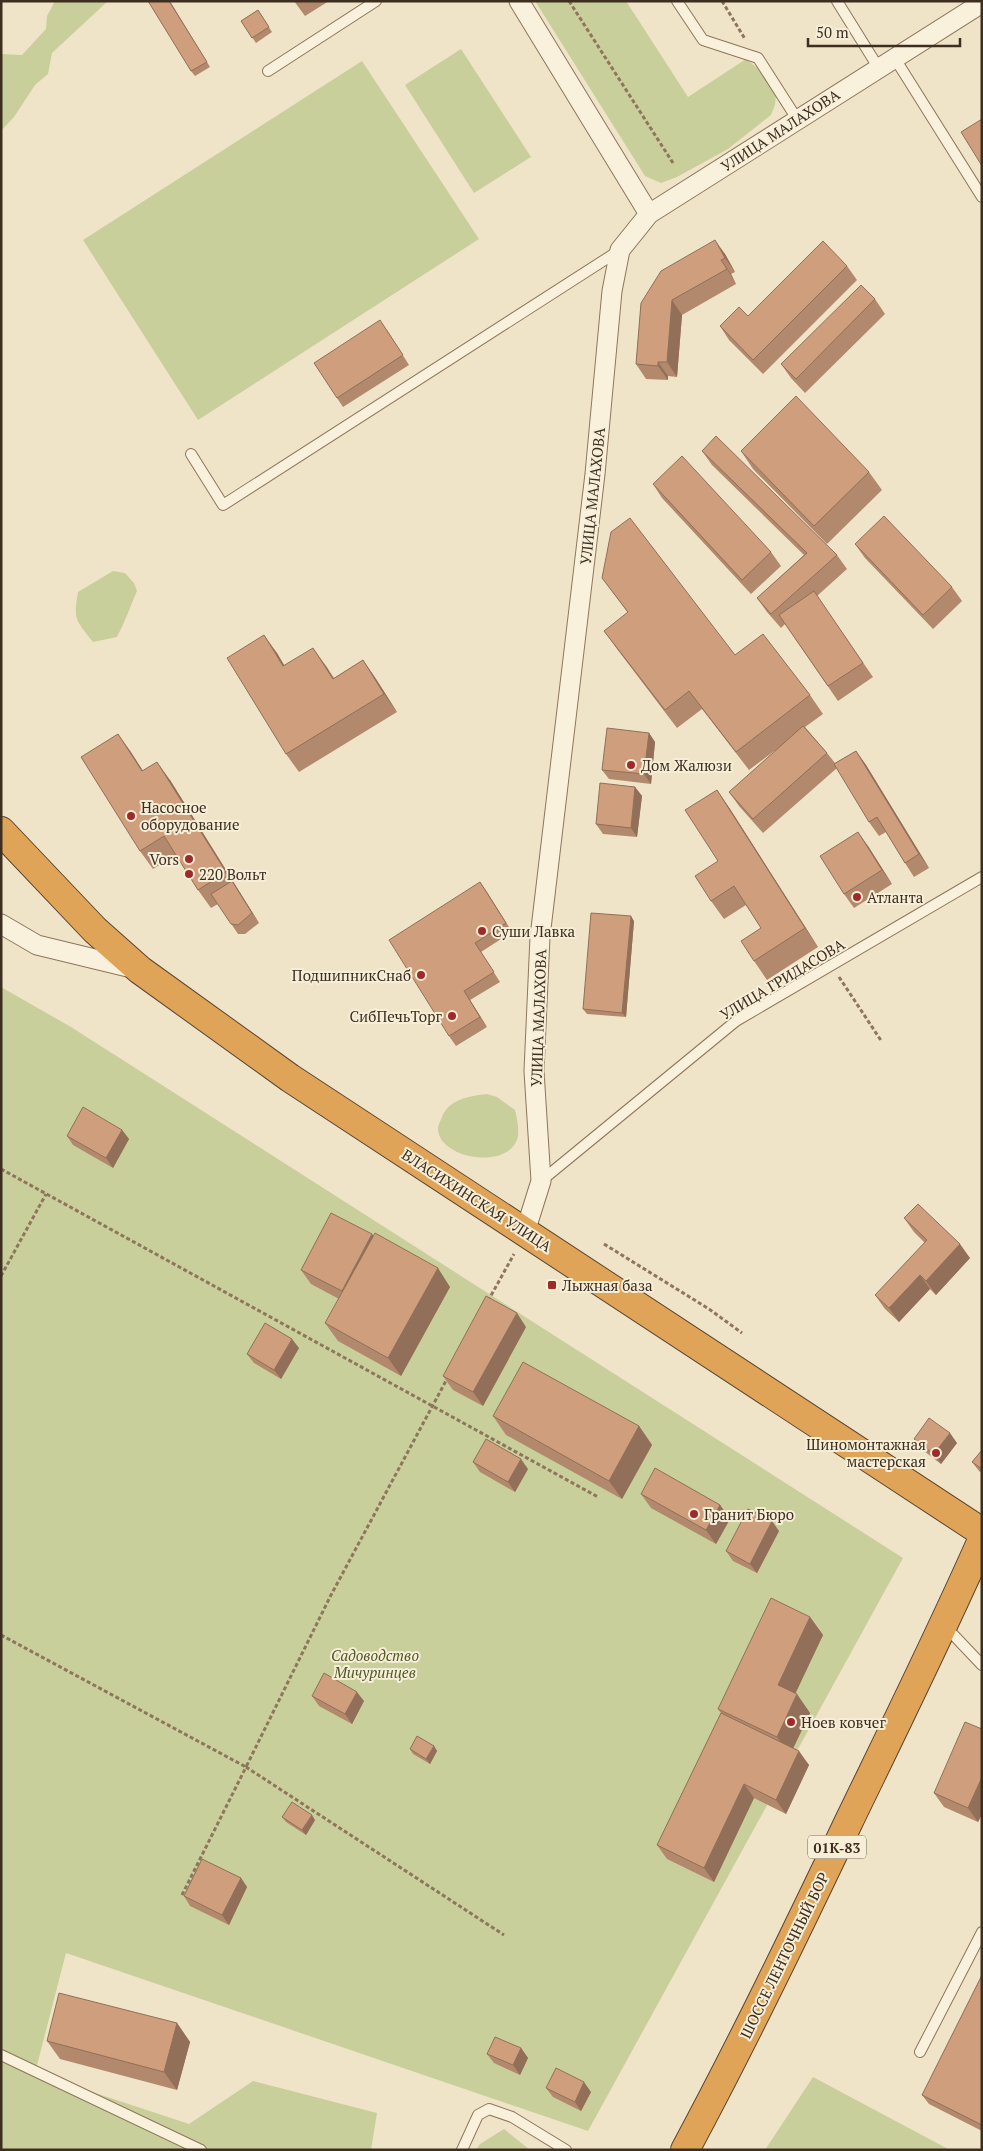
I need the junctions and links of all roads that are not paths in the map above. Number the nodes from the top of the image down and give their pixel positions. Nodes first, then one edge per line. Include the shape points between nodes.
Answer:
1 (376, 1) edge
2 (519, 1) edge
3 (677, 1) edge
4 (838, 1) edge
5 (981, 5) edge
6 (894, 57) junction
7 (878, 67) junction
8 (268, 71) dead end
9 (797, 119) junction
10 (982, 197) edge
11 (649, 214) junction
12 (620, 250) junction
13 (191, 454) dead end
14 (1, 831) edge
15 (982, 877) edge
16 (1, 924) edge
17 (140, 970) junction
18 (541, 1181) junction
19 (525, 1232) junction
20 (982, 1532) edge
21 (982, 1540) edge
22 (944, 1626) junction
23 (982, 1665) edge
24 (982, 1932) edge
25 (920, 2052) dead end
26 (1, 2055) edge
27 (200, 2150) edge
28 (462, 2150) edge
29 (566, 2150) edge
30 (685, 2150) edge

1 - 8 lane
2 - 11 street
3 - 9 lane via 703,40 758,58
4 - 7 lane
5 - 6 street, УЛИЦА МАЛАХОВА
6 - 7 street, УЛИЦА МАЛАХОВА
6 - 10 lane
7 - 9 street, УЛИЦА МАЛАХОВА
9 - 11 street, УЛИЦА МАЛАХОВА
11 - 12 street, УЛИЦА МАЛАХОВА
12 - 13 lane via 223,505
12 - 18 street, УЛИЦА МАЛАХОВА via 612,291 595,474 540,937 534,1071
14 - 17 highway, ВЛАСИХИНСКАЯ УЛИЦА via 95,930
15 - 18 lane, УЛИЦА ГРИДАСОВА via 736,1022
16 - 17 street via 37,945
17 - 19 highway, ВЛАСИХИНСКАЯ УЛИЦА via 290,1078
18 - 19 street
19 - 20 highway, ВЛАСИХИНСКАЯ УЛИЦА
21 - 22 highway, ШОССЕ ЛЕНТОЧНЫЙ БОР / 01К-83
22 - 23 lane
22 - 30 highway, ШОССЕ ЛЕНТОЧНЫЙ БОР / 01К-83 via 734,2057
24 - 25 lane
26 - 27 lane
28 - 29 lane via 478,2115 489,2109 512,2117

